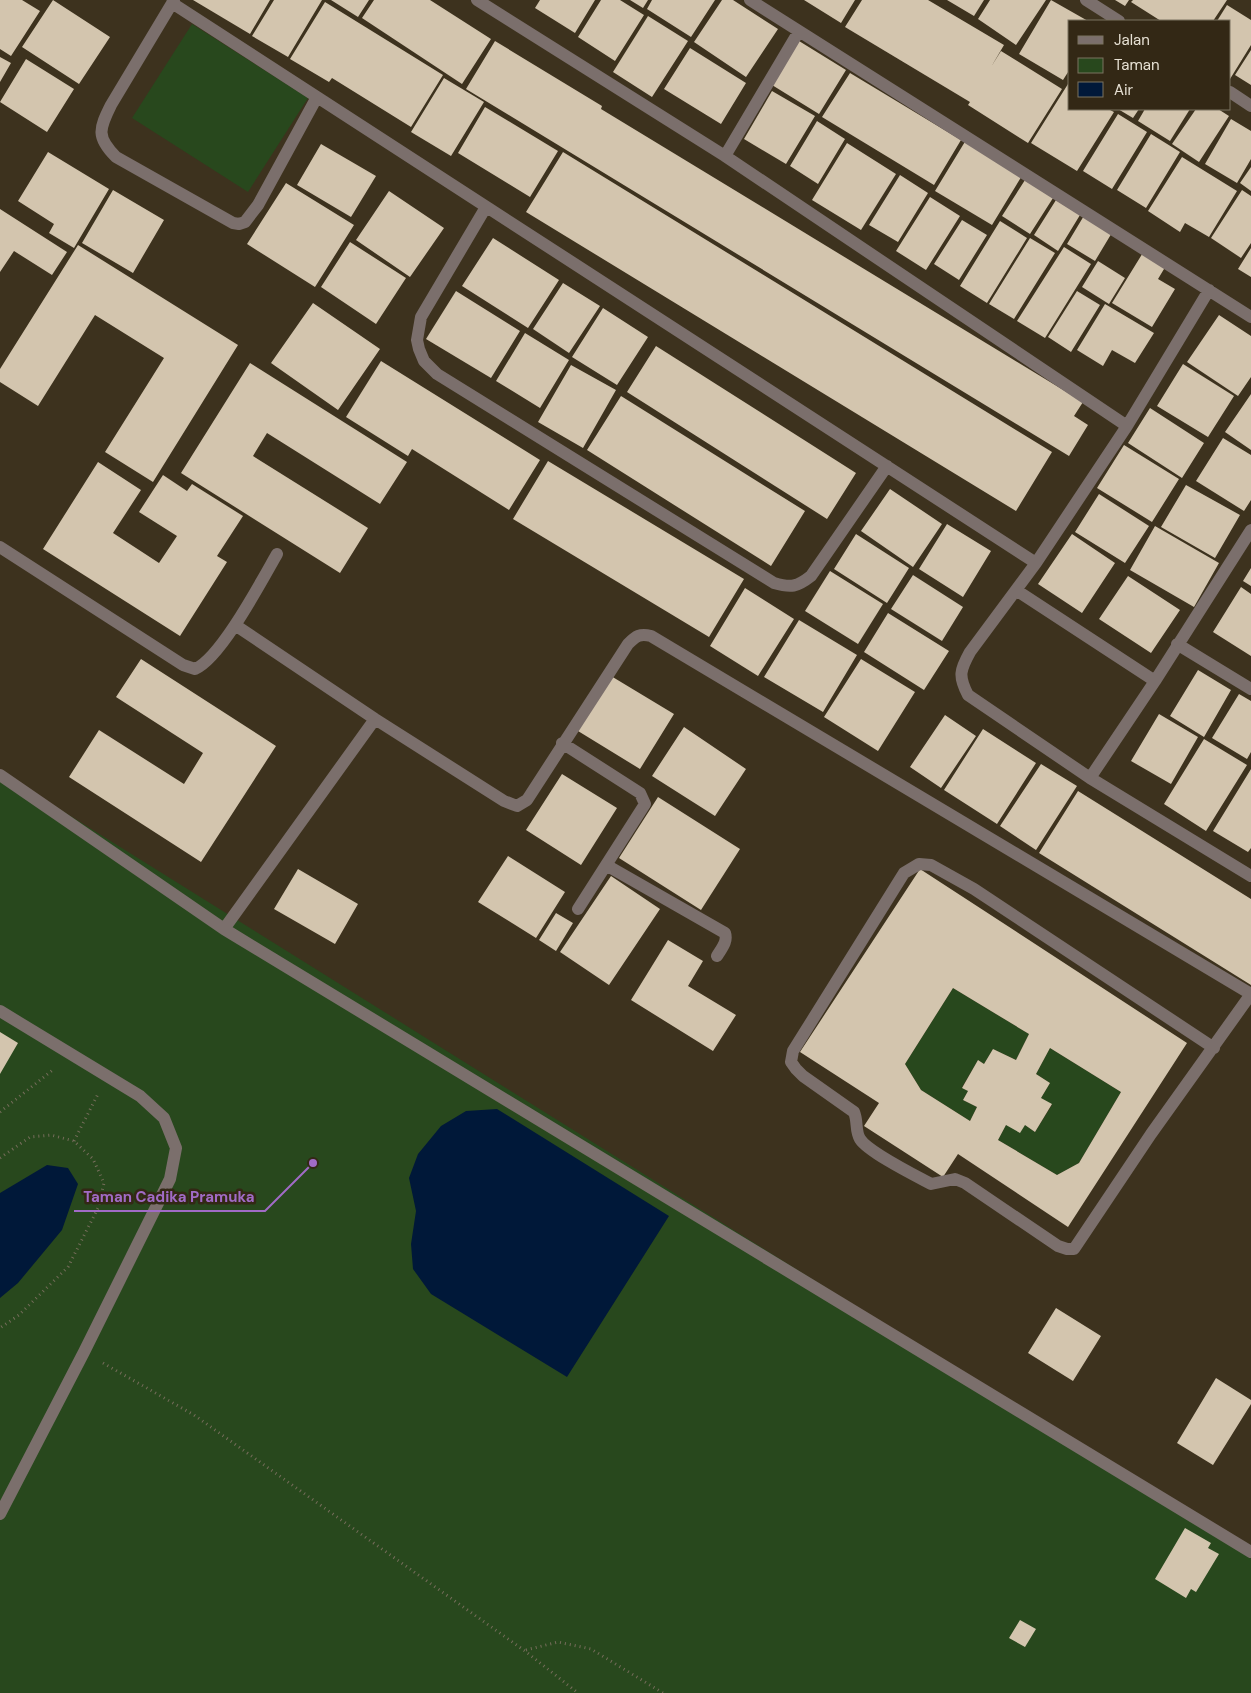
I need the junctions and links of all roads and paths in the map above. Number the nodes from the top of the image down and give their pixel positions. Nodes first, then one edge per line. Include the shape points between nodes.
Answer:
1 (477, 0) edge
2 (750, 0) edge
3 (1086, 0) edge
4 (173, 2) edge
5 (1117, 20) edge
6 (799, 31) junction
7 (1231, 93) edge
8 (317, 97) junction
9 (1251, 106) edge
10 (725, 156) junction
11 (486, 207) junction
12 (1210, 290) junction
13 (1251, 317) edge
14 (1127, 426) junction
15 (886, 466) junction
16 (1251, 530) edge
17 (0, 547) edge
18 (277, 554) dead end
19 (1036, 563) junction
20 (1016, 590) junction
21 (235, 625) junction
22 (1177, 644) junction
23 (1155, 681) junction
24 (1251, 689) edge
25 (375, 720) junction
26 (562, 743) junction
27 (0, 776) edge
28 (1090, 778) junction
29 (606, 864) junction
30 (1251, 876) edge
31 (578, 909) dead end
32 (224, 929) junction
33 (717, 956) dead end
34 (1251, 994) edge
35 (0, 1010) edge
36 (1214, 1048) junction
37 (73, 1054) junction
38 (108, 1076) junction
39 (0, 1112) edge
40 (74, 1141) junction
41 (0, 1158) edge
42 (0, 1328) edge
43 (84, 1352) junction
44 (0, 1514) edge
45 (1251, 1552) edge
46 (525, 1651) junction
47 (578, 1693) edge
48 (663, 1693) edge

1 - 10 street
2 - 6 street
3 - 5 street
4 - 8 street
4 - 8 street via 104,118 101,138 116,157 233,223 246,222
6 - 10 street
6 - 12 street
7 - 9 street
8 - 11 street
10 - 14 street
11 - 15 street
11 - 15 street via 421,317 417,340 419,349 424,361 437,374 774,583 785,586 795,586 811,576
12 - 13 street
12 - 14 street
14 - 19 street
15 - 19 street
16 - 22 street
17 - 21 street via 188,668 195,669 204,664
18 - 21 street
19 - 20 street
20 - 23 street
20 - 28 street via 962,666 960,678 963,686 968,695
21 - 25 street
22 - 23 street
22 - 24 street
23 - 28 street
25 - 26 street via 517,806 527,800
25 - 32 street
26 - 29 street via 643,798 644,804
26 - 34 street via 628,644 637,635 651,636
27 - 32 street
28 - 30 street
29 - 31 street
29 - 33 street via 726,933 726,942
32 - 45 street
34 - 36 street
35 - 37 street
36 - 36 street via 1071,1250 1058,1246 965,1183 955,1178 932,1184 867,1146 859,1138 854,1112 803,1076 791,1062 793,1051 904,873 919,864 931,865 974,889
37 - 38 street
37 - 39 path
38 - 40 path
38 - 43 street via 140,1096 164,1118 176,1148 170,1179
40 - 41 path via 51,1135 30,1137
40 - 42 path via 94,1159 104,1183 98,1208 68,1267
43 - 44 street
43 - 46 path via 194,1415
46 - 47 path
46 - 48 path via 558,1642 591,1649

